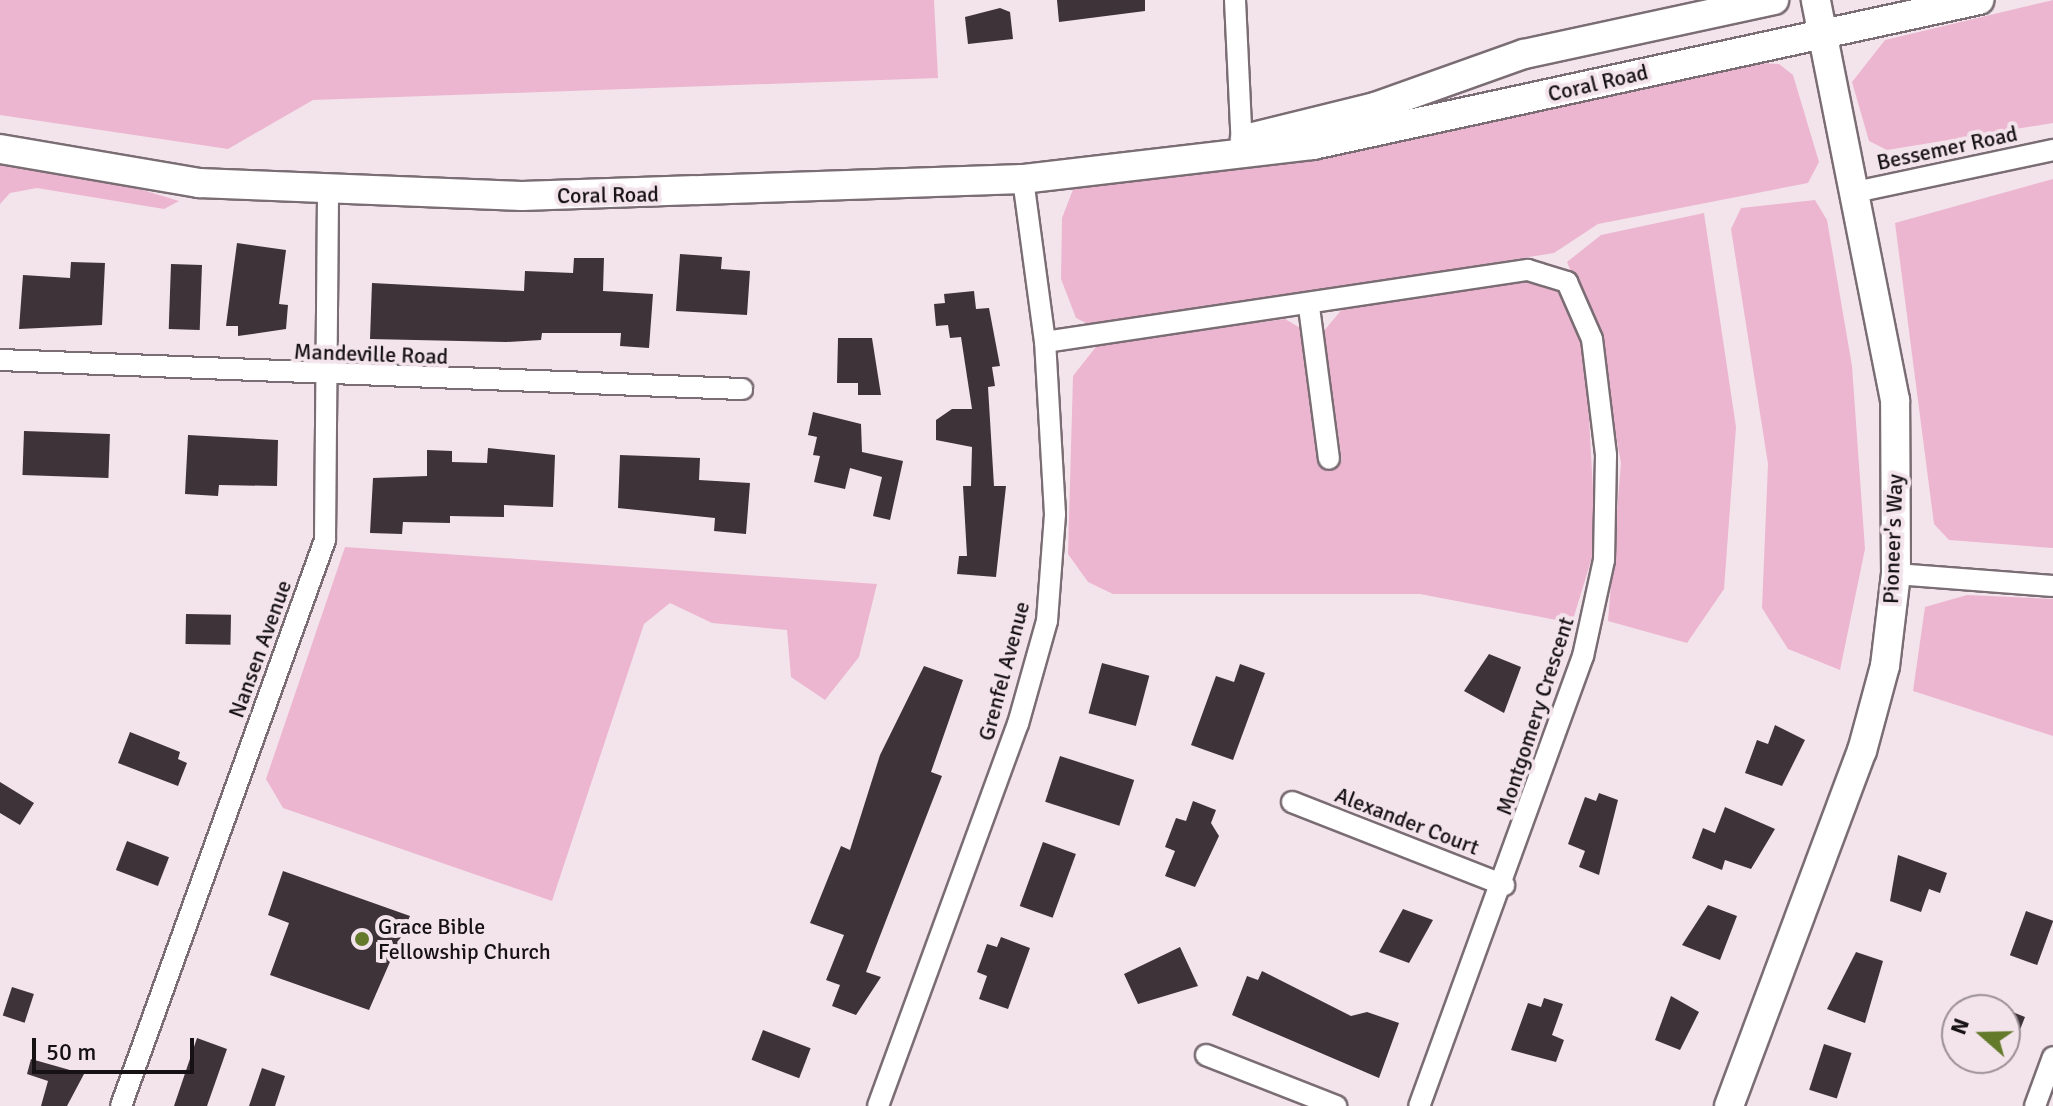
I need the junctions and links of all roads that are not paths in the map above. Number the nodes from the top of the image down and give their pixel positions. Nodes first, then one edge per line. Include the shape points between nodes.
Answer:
1 (1235, 0) edge
2 (1774, 0) edge
3 (1816, 0) edge
4 (1979, 0) edge
5 (1823, 33) junction
6 (1233, 148) junction
7 (0, 149) edge
8 (2053, 150) edge
9 (1023, 179) junction
10 (328, 188) junction
11 (1851, 193) junction
12 (1309, 307) junction
13 (1045, 342) junction
14 (0, 360) edge
15 (326, 378) junction
16 (742, 389) dead end
17 (1329, 459) dead end
18 (1896, 574) junction
19 (2053, 586) edge
20 (1292, 802) dead end
21 (1504, 885) junction
22 (1206, 1055) dead end
23 (2053, 1057) edge
24 (121, 1106) edge
25 (878, 1106) edge
26 (1336, 1106) edge
27 (1419, 1106) edge
28 (1729, 1106) edge
29 (2035, 1106) edge

1 - 6 street
2 - 6 main road, Coral Road via 1524,54 1375,107
3 - 5 main road, Pioneer's Way
4 - 5 main road, Coral Road
5 - 6 main road, Coral Road via 1329,142
5 - 11 main road, Pioneer's Way
6 - 9 main road, Coral Road
7 - 10 main road, Coral Road via 199,183
8 - 11 street, Bessemer Road
9 - 10 main road, Coral Road via 522,196
9 - 13 street, Grenfel Avenue
10 - 15 street, Nansen Avenue
11 - 18 main road, Pioneer's Way via 1895,400
12 - 13 street, Montgomery Crescent
12 - 17 street
12 - 21 street, Montgomery Crescent via 1528,270 1567,282 1592,339 1606,455 1604,560 1583,656
13 - 25 street, Grenfel Avenue via 1055,514 1047,621 1018,724
14 - 15 street, Mandeville Road
15 - 16 street, Mandeville Road
15 - 24 street, Nansen Avenue via 325,540
18 - 19 street
18 - 28 main road, Pioneer's Way via 1885,666 1862,751
20 - 21 street, Alexander Court
21 - 27 street, Montgomery Crescent
22 - 26 street
23 - 29 street

